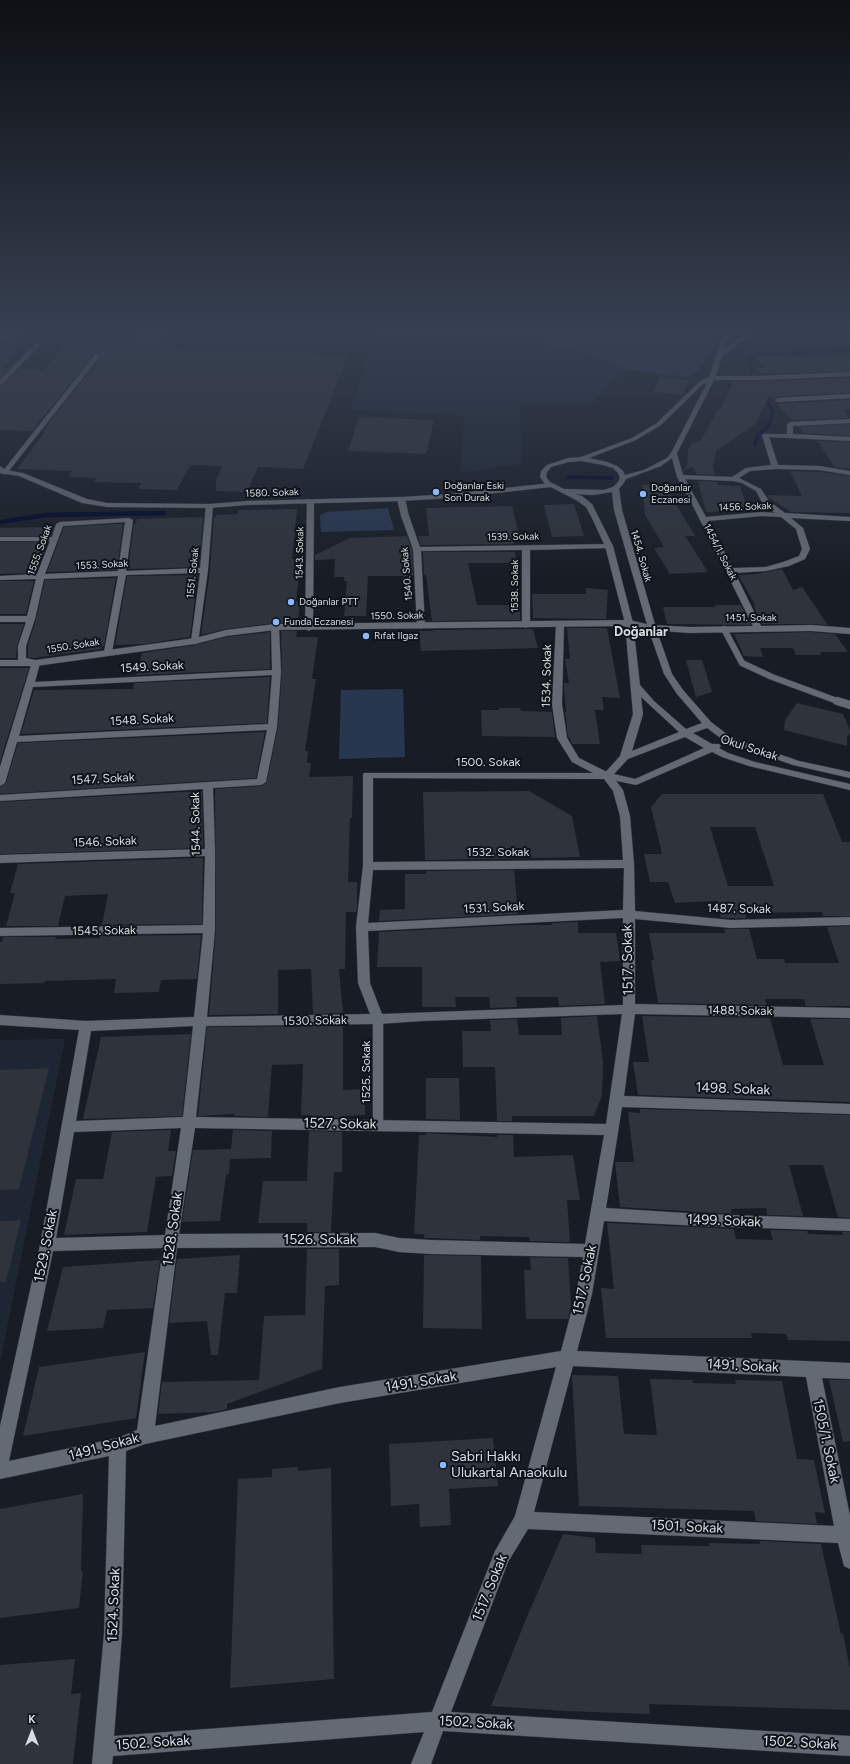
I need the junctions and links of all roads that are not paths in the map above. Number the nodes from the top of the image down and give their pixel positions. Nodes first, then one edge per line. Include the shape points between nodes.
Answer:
1 (48, 415) edge
2 (668, 415) edge
3 (693, 415) edge
4 (850, 421) edge
5 (790, 436) junction
6 (850, 439) edge
7 (674, 454) junction
8 (580, 460) junction
9 (775, 467) junction
10 (2, 470) edge
11 (850, 473) edge
12 (623, 478) junction
13 (680, 478) junction
14 (733, 479) junction
15 (551, 485) junction
16 (615, 488) junction
17 (566, 491) junction
18 (401, 499) junction
19 (310, 501) junction
20 (209, 506) junction
21 (786, 517) junction
22 (703, 519) junction
23 (850, 519) edge
24 (0, 539) edge
25 (55, 539) junction
26 (609, 546) junction
27 (526, 547) junction
28 (416, 549) junction
29 (204, 570) junction
30 (730, 571) junction
31 (122, 574) junction
32 (0, 578) edge
33 (40, 578) junction
34 (0, 619) edge
35 (31, 620) junction
36 (629, 623) junction
37 (526, 625) junction
38 (560, 625) junction
39 (421, 626) junction
40 (275, 627) junction
41 (309, 628) junction
42 (652, 628) junction
43 (758, 628) junction
44 (724, 629) junction
45 (850, 631) edge
46 (195, 641) junction
47 (108, 652) junction
48 (0, 663) edge
49 (36, 663) junction
50 (277, 672) junction
51 (28, 685) junction
52 (636, 686) junction
53 (850, 705) edge
54 (708, 724) junction
55 (272, 727) junction
56 (685, 733) junction
57 (13, 739) junction
58 (729, 740) junction
59 (711, 748) junction
60 (625, 757) junction
61 (2, 766) edge
62 (850, 775) edge
63 (607, 776) junction
64 (0, 783) edge
65 (208, 786) junction
66 (850, 787) edge
67 (0, 798) edge
68 (210, 852) junction
69 (0, 859) edge
70 (629, 864) junction
71 (368, 866) junction
72 (628, 914) junction
73 (850, 921) edge
74 (362, 927) junction
75 (208, 929) junction
76 (0, 932) edge
77 (629, 1009) junction
78 (850, 1014) edge
79 (378, 1019) junction
80 (0, 1020) edge
81 (200, 1023) junction
82 (86, 1026) junction
83 (616, 1101) junction
84 (850, 1109) edge
85 (189, 1122) junction
86 (378, 1125) junction
87 (68, 1127) junction
88 (612, 1130) junction
89 (598, 1214) junction
90 (850, 1225) edge
91 (171, 1241) junction
92 (47, 1246) junction
93 (592, 1251) junction
94 (567, 1358) junction
95 (812, 1369) junction
96 (850, 1371) edge
97 (145, 1436) junction
98 (118, 1446) junction
99 (0, 1464) edge
100 (0, 1471) edge
101 (523, 1520) junction
102 (848, 1535) edge
103 (850, 1560) edge
104 (438, 1721) junction
105 (850, 1746) edge
106 (103, 1755) edge
107 (421, 1764) edge

1 - 10 lane
2 - 8 street via 659,424 634,439
3 - 7 street
4 - 5 street via 790,424
5 - 6 street
5 - 9 street via 765,435
7 - 12 street via 659,465
7 - 13 street, 1454/1. Sokak
8 - 12 street via 610,465 621,472
8 - 15 street via 549,466 543,477
9 - 11 street via 819,468
9 - 14 street via 748,469
10 - 20 street, 1580. Sokak via 21,474 85,501 107,505
12 - 16 street via 621,484
13 - 14 street, 1456. Sokak
13 - 22 street, 1454/1. Sokak
14 - 21 street, 1456. Sokak via 759,490 766,502
15 - 17 street
15 - 18 street, 1580. Sokak
16 - 17 street via 593,494
16 - 42 street, 1454. Sokak via 618,510
17 - 26 street via 589,506
18 - 19 street, 1580. Sokak
18 - 28 street, 1540. Sokak
19 - 20 street, 1580. Sokak
19 - 41 street, 1543. Sokak
20 - 29 street, 1551. Sokak
21 - 22 street, 1456. Sokak via 753,515
21 - 23 street, 1456. Sokak
21 - 30 street via 799,528 806,549 802,557 766,569
22 - 30 street, 1454/1. Sokak
24 - 25 street
25 - 31 street, 1555. Sokak via 60,524 129,520
25 - 33 street, 1555. Sokak
26 - 27 street, 1539. Sokak
26 - 36 street
27 - 28 street, 1539. Sokak
27 - 37 street, 1538. Sokak
28 - 39 street, 1540. Sokak
29 - 31 street, 1553. Sokak
29 - 46 street, 1551. Sokak
30 - 43 street, 1454/1. Sokak
31 - 33 street, 1553. Sokak
31 - 47 street
32 - 33 street, 1553. Sokak
33 - 35 street, 1555. Sokak
34 - 35 street
35 - 49 street, 1555. Sokak via 22,646 22,660
36 - 38 street, 1550. Sokak
36 - 42 street, 1550. Sokak
36 - 52 street
37 - 38 street, 1550. Sokak
37 - 39 street, 1550. Sokak
38 - 63 street, 1534. Sokak via 557,704 562,738 575,760
39 - 41 street, 1550. Sokak
40 - 41 street, 1550. Sokak
40 - 46 street, 1550. Sokak via 226,633
40 - 50 street, 1544. Sokak
42 - 44 street, 1451. Sokak
42 - 54 street via 668,674
43 - 44 street, 1451. Sokak
43 - 45 street, 1451. Sokak
44 - 53 lane via 742,663 772,677
46 - 47 street, 1550. Sokak
47 - 49 street, 1550. Sokak
48 - 49 street, 1550. Sokak
49 - 51 street
50 - 51 street, 1549. Sokak
50 - 55 street, 1544. Sokak
51 - 57 street
52 - 56 street, Okul Sokak
52 - 60 street via 638,714
54 - 56 street
54 - 58 street
55 - 57 street, 1548. Sokak
55 - 65 street, 1544. Sokak via 261,782
56 - 59 street, Okul Sokak
56 - 60 street
57 - 61 street
58 - 59 street
58 - 62 street via 796,763
59 - 63 street via 636,782
59 - 66 street, Okul Sokak via 752,764
60 - 63 street
61 - 64 street
63 - 70 street, 1517. Sokak via 618,790 625,816
63 - 71 street, 1500. Sokak via 368,775
65 - 67 street, 1547. Sokak
65 - 68 street, 1544. Sokak
68 - 69 street, 1546. Sokak
68 - 75 street, 1544. Sokak
70 - 71 street, 1532. Sokak
70 - 72 street, 1517. Sokak
71 - 74 street
72 - 73 street, 1487. Sokak via 731,924
72 - 74 street, 1531. Sokak
72 - 77 street, 1517. Sokak
74 - 79 street via 364,983
75 - 76 street, 1545. Sokak
75 - 81 street, 1544. Sokak
77 - 78 street, 1488. Sokak
77 - 79 street, 1530. Sokak
77 - 83 street, 1517. Sokak
79 - 81 street, 1530. Sokak
79 - 86 lane, 1525. Sokak
80 - 82 street, 1530. Sokak
81 - 82 street, 1530. Sokak
81 - 85 street, 1528. Sokak
82 - 87 street, 1529. Sokak
83 - 84 street, 1498. Sokak
83 - 88 street, 1517. Sokak
85 - 86 street, 1527. Sokak
85 - 87 street, 1527. Sokak
85 - 91 street, 1528. Sokak
86 - 88 street, 1527. Sokak
87 - 92 street, 1529. Sokak
88 - 89 street, 1517. Sokak
89 - 90 street, 1499. Sokak
89 - 93 street, 1517. Sokak
91 - 92 street, 1526. Sokak
91 - 93 street, 1526. Sokak via 375,1240 398,1245
91 - 97 street, 1528. Sokak
92 - 99 street, 1529. Sokak
93 - 94 street, 1517. Sokak
94 - 95 street, 1491. Sokak
94 - 97 street, 1491. Sokak via 340,1395
94 - 101 street, 1517. Sokak
95 - 96 street, 1491. Sokak
95 - 102 street, 1505/1. Sokak
97 - 98 street, 1491. Sokak
98 - 100 street, 1491. Sokak
98 - 106 street, 1524. Sokak via 113,1634
101 - 102 street, 1501. Sokak
101 - 104 street, 1517. Sokak via 501,1557
102 - 103 street, 1505/1. Sokak
104 - 105 street, 1502. Sokak
104 - 106 street, 1502. Sokak
104 - 107 street, 1517. Sokak

